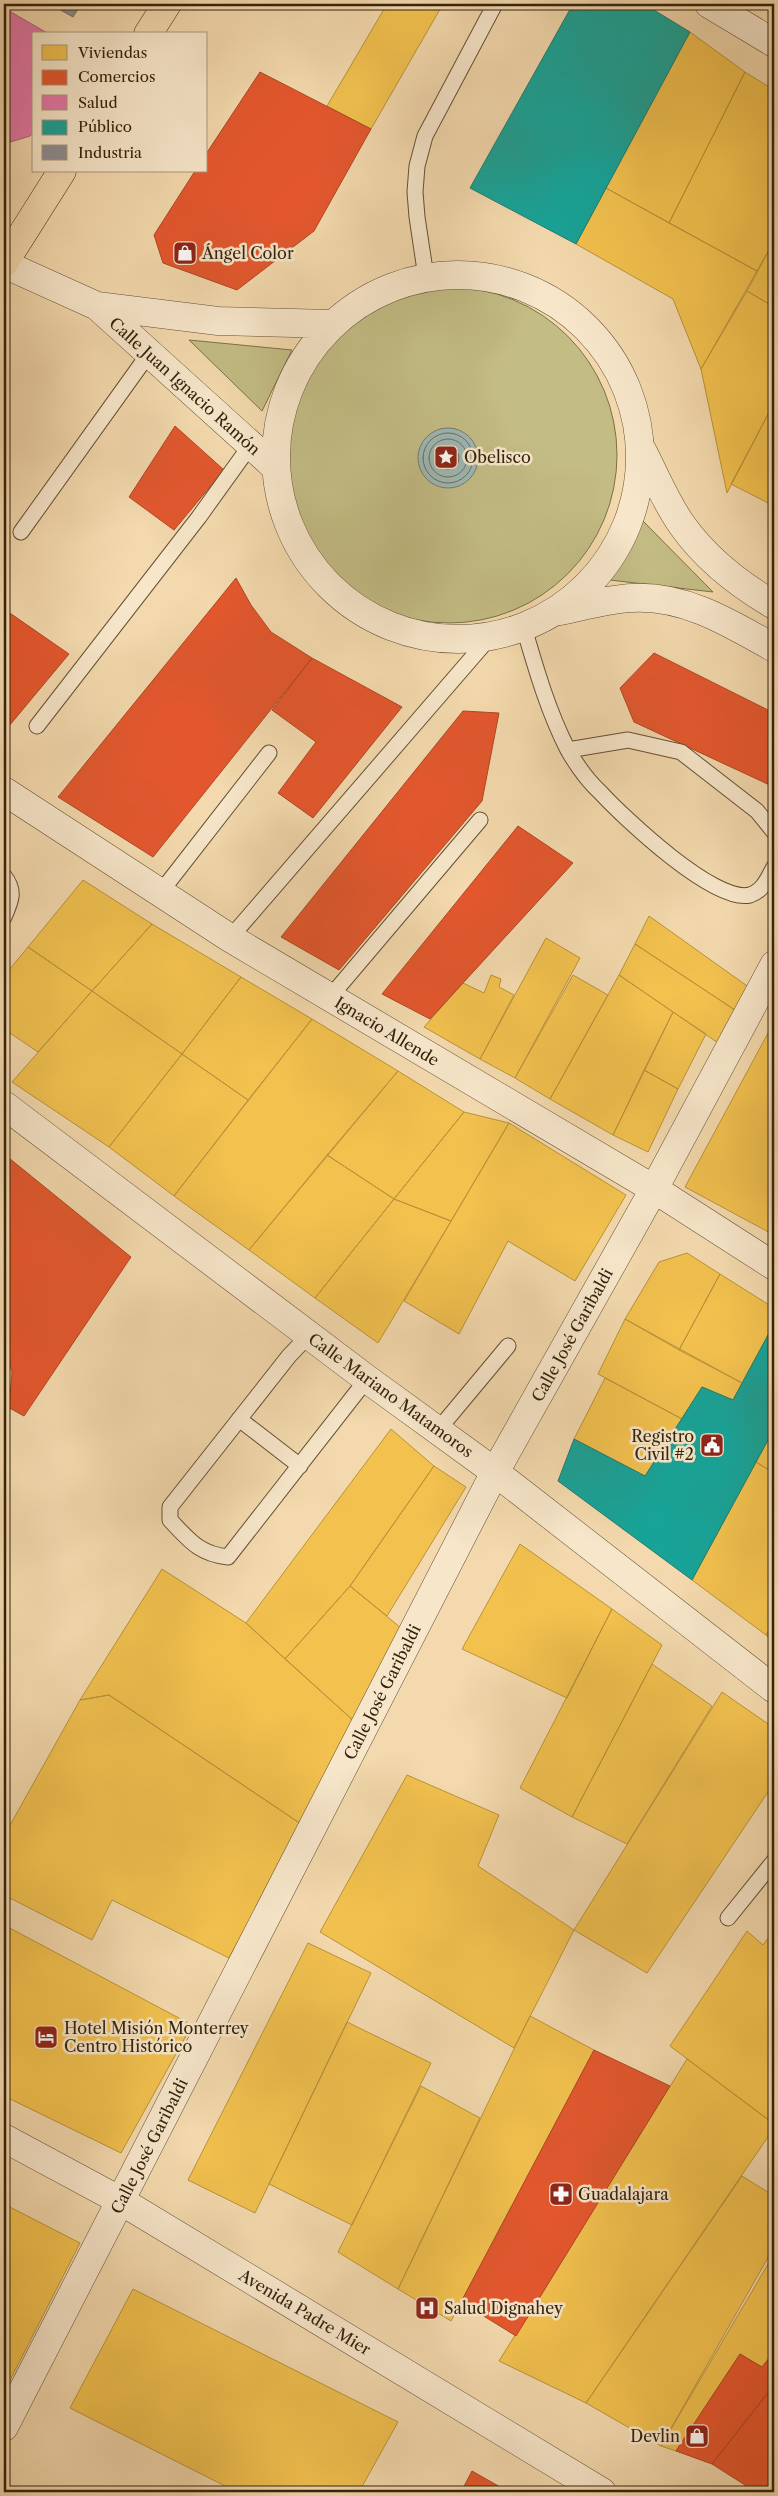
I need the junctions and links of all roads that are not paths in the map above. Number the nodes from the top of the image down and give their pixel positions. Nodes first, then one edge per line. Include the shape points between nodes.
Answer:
1 (167, 4) edge
2 (495, 4) edge
3 (709, 4) edge
4 (149, 32) edge
5 (774, 43) edge
6 (61, 172) edge
7 (4, 264) edge
8 (426, 277) junction
9 (97, 306) junction
10 (332, 324) junction
11 (150, 352) junction
12 (250, 446) junction
13 (642, 450) junction
14 (274, 466) junction
15 (21, 532) dead end
16 (774, 605) edge
17 (559, 611) junction
18 (524, 628) junction
19 (490, 637) junction
20 (774, 648) edge
21 (37, 726) dead end
22 (568, 750) junction
23 (268, 753) dead end
24 (4, 791) edge
25 (480, 820) dead end
26 (774, 832) edge
27 (774, 867) edge
28 (4, 876) edge
29 (160, 893) junction
30 (4, 917) edge
31 (230, 938) junction
32 (774, 965) edge
33 (330, 997) junction
34 (4, 1104) edge
35 (654, 1189) junction
36 (774, 1266) edge
37 (309, 1335) junction
38 (508, 1346) dead end
39 (367, 1379) junction
40 (239, 1419) junction
41 (438, 1430) junction
42 (300, 1466) junction
43 (495, 1472) junction
44 (774, 1690) edge
45 (774, 1861) edge
46 (728, 1918) dead end
47 (4, 2138) edge
48 (121, 2201) junction
49 (4, 2427) edge
50 (602, 2492) edge

1 - 4 highway
2 - 8 lane via 425,136 417,166 417,217
3 - 5 street
6 - 7 highway
7 - 9 street, Calle Juan Ignacio Ramón
8 - 10 street via 375,294
8 - 13 street via 470,275 497,280 515,284 555,302 589,330 616,366 634,406
9 - 10 street, Calle Juan Ignacio Ramón via 218,321
9 - 11 street, Calle Juan Ignacio Ramón
10 - 14 street via 300,364 280,411
11 - 12 street, Calle Juan Ignacio Ramón
11 - 15 lane
12 - 14 street, Calle Juan Ignacio Ramón
12 - 21 lane
13 - 16 street via 681,524 727,575
13 - 17 street via 637,497 621,541 595,580
14 - 19 street via 282,508 300,550 328,586 365,615 408,633 454,640
17 - 18 street
17 - 20 street via 631,598 680,602 724,620
18 - 19 street
18 - 22 lane via 541,688
19 - 31 lane
22 - 26 lane via 628,740 681,752 757,811
22 - 27 lane via 598,791 702,880 728,893 749,895 761,890
23 - 29 lane
24 - 29 street, Ignacio Allende
25 - 33 lane
28 - 30 lane via 11,885 12,900
29 - 31 street, Ignacio Allende
31 - 33 street, Ignacio Allende
32 - 35 street, Calle José Garibaldi
33 - 35 street, Ignacio Allende
34 - 37 street, Calle Mariano Matamoros
35 - 36 street, Ignacio Allende
35 - 43 street, Calle José Garibaldi
37 - 39 street, Calle Mariano Matamoros
37 - 40 lane
38 - 41 lane
39 - 41 street, Calle Mariano Matamoros
39 - 42 lane
40 - 42 lane
40 - 42 lane via 170,1507 170,1520 209,1555 228,1557
41 - 43 street, Calle Mariano Matamoros
43 - 44 street, Calle Mariano Matamoros
43 - 48 street, Calle José Garibaldi
45 - 46 lane
47 - 48 street, Avenida Padre Mier
48 - 49 street, Calle José Garibaldi
48 - 50 street, Avenida Padre Mier

